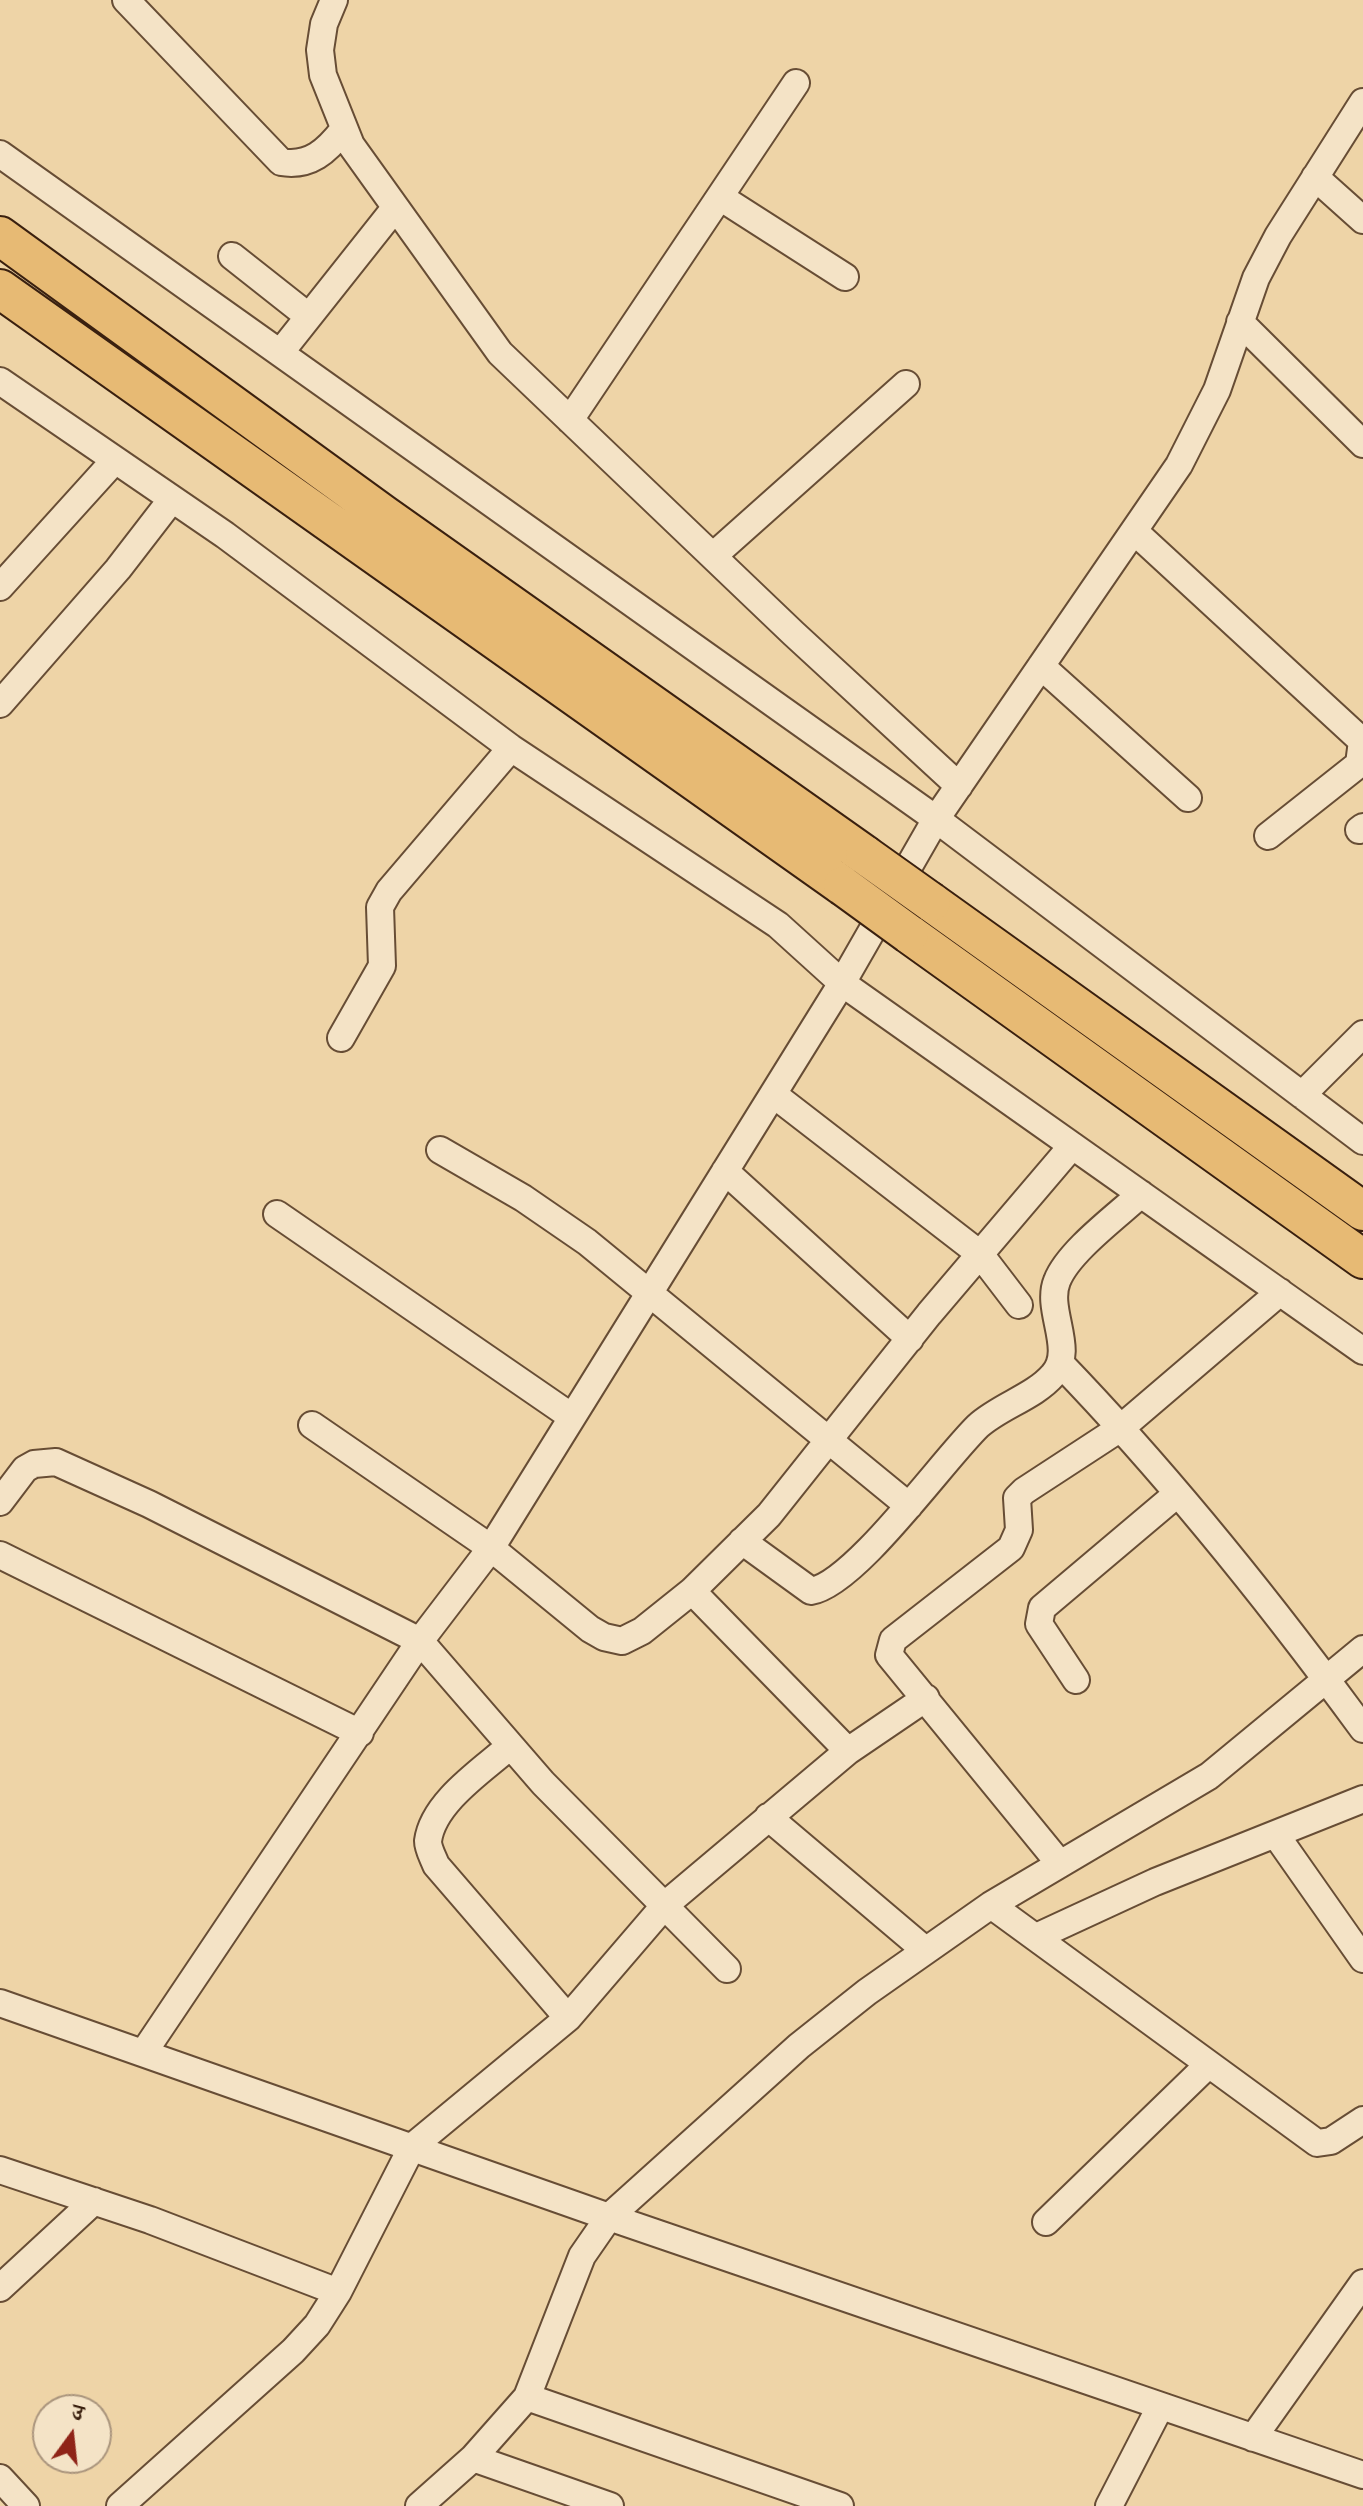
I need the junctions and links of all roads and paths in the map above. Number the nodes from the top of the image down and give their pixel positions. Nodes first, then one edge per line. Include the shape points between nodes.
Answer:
1 (126, 0) edge
2 (334, 0) edge
3 (796, 83) dead end
4 (1363, 102) edge
5 (344, 129) junction
6 (0, 154) edge
7 (1315, 177) junction
8 (720, 197) junction
9 (395, 208) junction
10 (1363, 220) edge
11 (0, 236) edge
12 (232, 256) dead end
13 (845, 277) dead end
14 (0, 289) edge
15 (308, 316) junction
16 (1240, 322) junction
17 (280, 353) junction
18 (906, 384) dead end
19 (2, 385) edge
20 (570, 420) junction
21 (1363, 444) edge
22 (115, 460) junction
23 (172, 499) junction
24 (1134, 531) junction
25 (713, 556) junction
26 (0, 587) edge
27 (1041, 666) junction
28 (0, 704) edge
29 (1360, 729) edge
30 (511, 748) junction
31 (959, 786) junction
32 (1188, 798) dead end
33 (936, 819) junction
34 (1268, 836) dead end
35 (842, 983) junction
36 (1363, 1034) edge
37 (341, 1038) dead end
38 (773, 1094) junction
39 (1302, 1095) junction
40 (1363, 1141) edge
41 (1072, 1146) junction
42 (440, 1150) dead end
43 (725, 1171) junction
44 (1141, 1194) junction
45 (1363, 1211) edge
46 (277, 1214) dead end
47 (980, 1254) junction
48 (1363, 1259) edge
49 (650, 1292) junction
50 (1280, 1292) junction
51 (1019, 1305) dead end
52 (910, 1339) junction
53 (1363, 1351) edge
54 (1060, 1363) junction
55 (572, 1417) junction
56 (312, 1425) dead end
57 (1122, 1427) junction
58 (829, 1442) junction
59 (1177, 1494) junction
60 (0, 1502) edge
61 (909, 1506) junction
62 (742, 1541) junction
63 (491, 1548) junction
64 (0, 1555) edge
65 (692, 1591) junction
66 (420, 1641) junction
67 (1363, 1649) edge
68 (1076, 1680) dead end
69 (1328, 1681) junction
70 (926, 1698) junction
71 (1363, 1729) edge
72 (360, 1733) junction
73 (510, 1746) junction
74 (848, 1751) junction
75 (1363, 1799) edge
76 (768, 1817) junction
77 (1276, 1835) junction
78 (1060, 1864) junction
79 (665, 1905) junction
80 (991, 1905) junction
81 (1036, 1937) junction
82 (925, 1950) junction
83 (1363, 1959) edge
84 (727, 1969) dead end
85 (0, 2003) edge
86 (568, 2018) junction
87 (144, 2052) junction
88 (1208, 2065) junction
89 (1363, 2120) edge
90 (412, 2147) junction
91 (0, 2170) edge
92 (94, 2201) junction
93 (609, 2217) junction
94 (1046, 2222) dead end
95 (1363, 2283) edge
96 (0, 2288) edge
97 (338, 2292) junction
98 (527, 2397) junction
99 (1160, 2407) junction
100 (1253, 2438) junction
101 (473, 2458) junction
102 (1363, 2475) edge
103 (0, 2478) edge
104 (26, 2506) edge
105 (120, 2506) edge
106 (419, 2506) edge
107 (610, 2506) edge
108 (840, 2506) edge
109 (1109, 2506) edge

1 - 5 street via 281,162 316,157
2 - 5 street via 320,50 323,75
3 - 8 street
4 - 7 street
5 - 9 street
6 - 17 street
7 - 10 street
7 - 16 street via 1256,278
8 - 13 street
8 - 20 street
9 - 15 street
9 - 20 street via 500,353
11 - 45 highway, bridge
12 - 15 street
14 - 48 highway, bridge
15 - 17 street
16 - 21 street
16 - 24 street via 1217,390 1179,465
17 - 33 street
18 - 25 street
19 - 22 street
20 - 25 street
22 - 23 street
22 - 26 street
23 - 28 street
23 - 30 street
24 - 27 street
24 - 29 street
25 - 31 street
27 - 31 street
27 - 32 street
29 - 34 street via 1359,764
30 - 35 street via 778,925
30 - 37 street via 389,891 380,907 382,966
31 - 33 street
33 - 35 street
33 - 39 street
35 - 38 street
35 - 41 street
36 - 39 street
38 - 43 street
38 - 47 street
39 - 40 street
41 - 44 street
41 - 47 street
42 - 49 street via 560,1222
43 - 49 street
43 - 52 street
44 - 50 street
44 - 54 street via 1066,1264 1056,1281
46 - 55 street
47 - 51 street
47 - 52 street
49 - 55 street
49 - 58 street
50 - 53 street
50 - 57 street
52 - 58 street
54 - 57 street
54 - 61 street via 1053,1376 980,1425
55 - 63 street
56 - 63 street
57 - 59 street
57 - 70 street via 1024,1491 1017,1498 1019,1530 1011,1548 893,1640 889,1655
58 - 61 street
58 - 62 street
59 - 68 street via 1042,1608 1039,1624
59 - 69 street
60 - 66 street via 25,1469 56,1462
61 - 62 street via 822,1589 811,1591
62 - 65 street
63 - 65 street via 604,1637 622,1641
63 - 66 street
64 - 72 street
65 - 74 street
66 - 72 street
66 - 73 street
67 - 69 street
69 - 71 street
69 - 78 street via 1209,1776
70 - 74 street
70 - 78 street
72 - 87 street
73 - 79 street
73 - 86 street via 450,1800 432,1824 428,1845 436,1865
74 - 76 street
75 - 77 street
76 - 79 street
76 - 82 street
77 - 81 street via 1155,1882
77 - 83 street
78 - 80 street
79 - 84 street
79 - 86 street
80 - 81 street
80 - 82 street
81 - 88 street
82 - 93 street via 799,2046
85 - 87 street
86 - 90 street
87 - 90 street
88 - 89 street via 1317,2143 1331,2141
88 - 94 street
90 - 93 street
90 - 97 street
91 - 92 street
92 - 96 street
92 - 97 street
93 - 98 street via 582,2256
93 - 99 street
95 - 100 street
97 - 105 street via 293,2351
98 - 101 street
98 - 108 street
99 - 100 street
99 - 109 street
100 - 102 street
101 - 106 street
101 - 107 street
103 - 104 street

